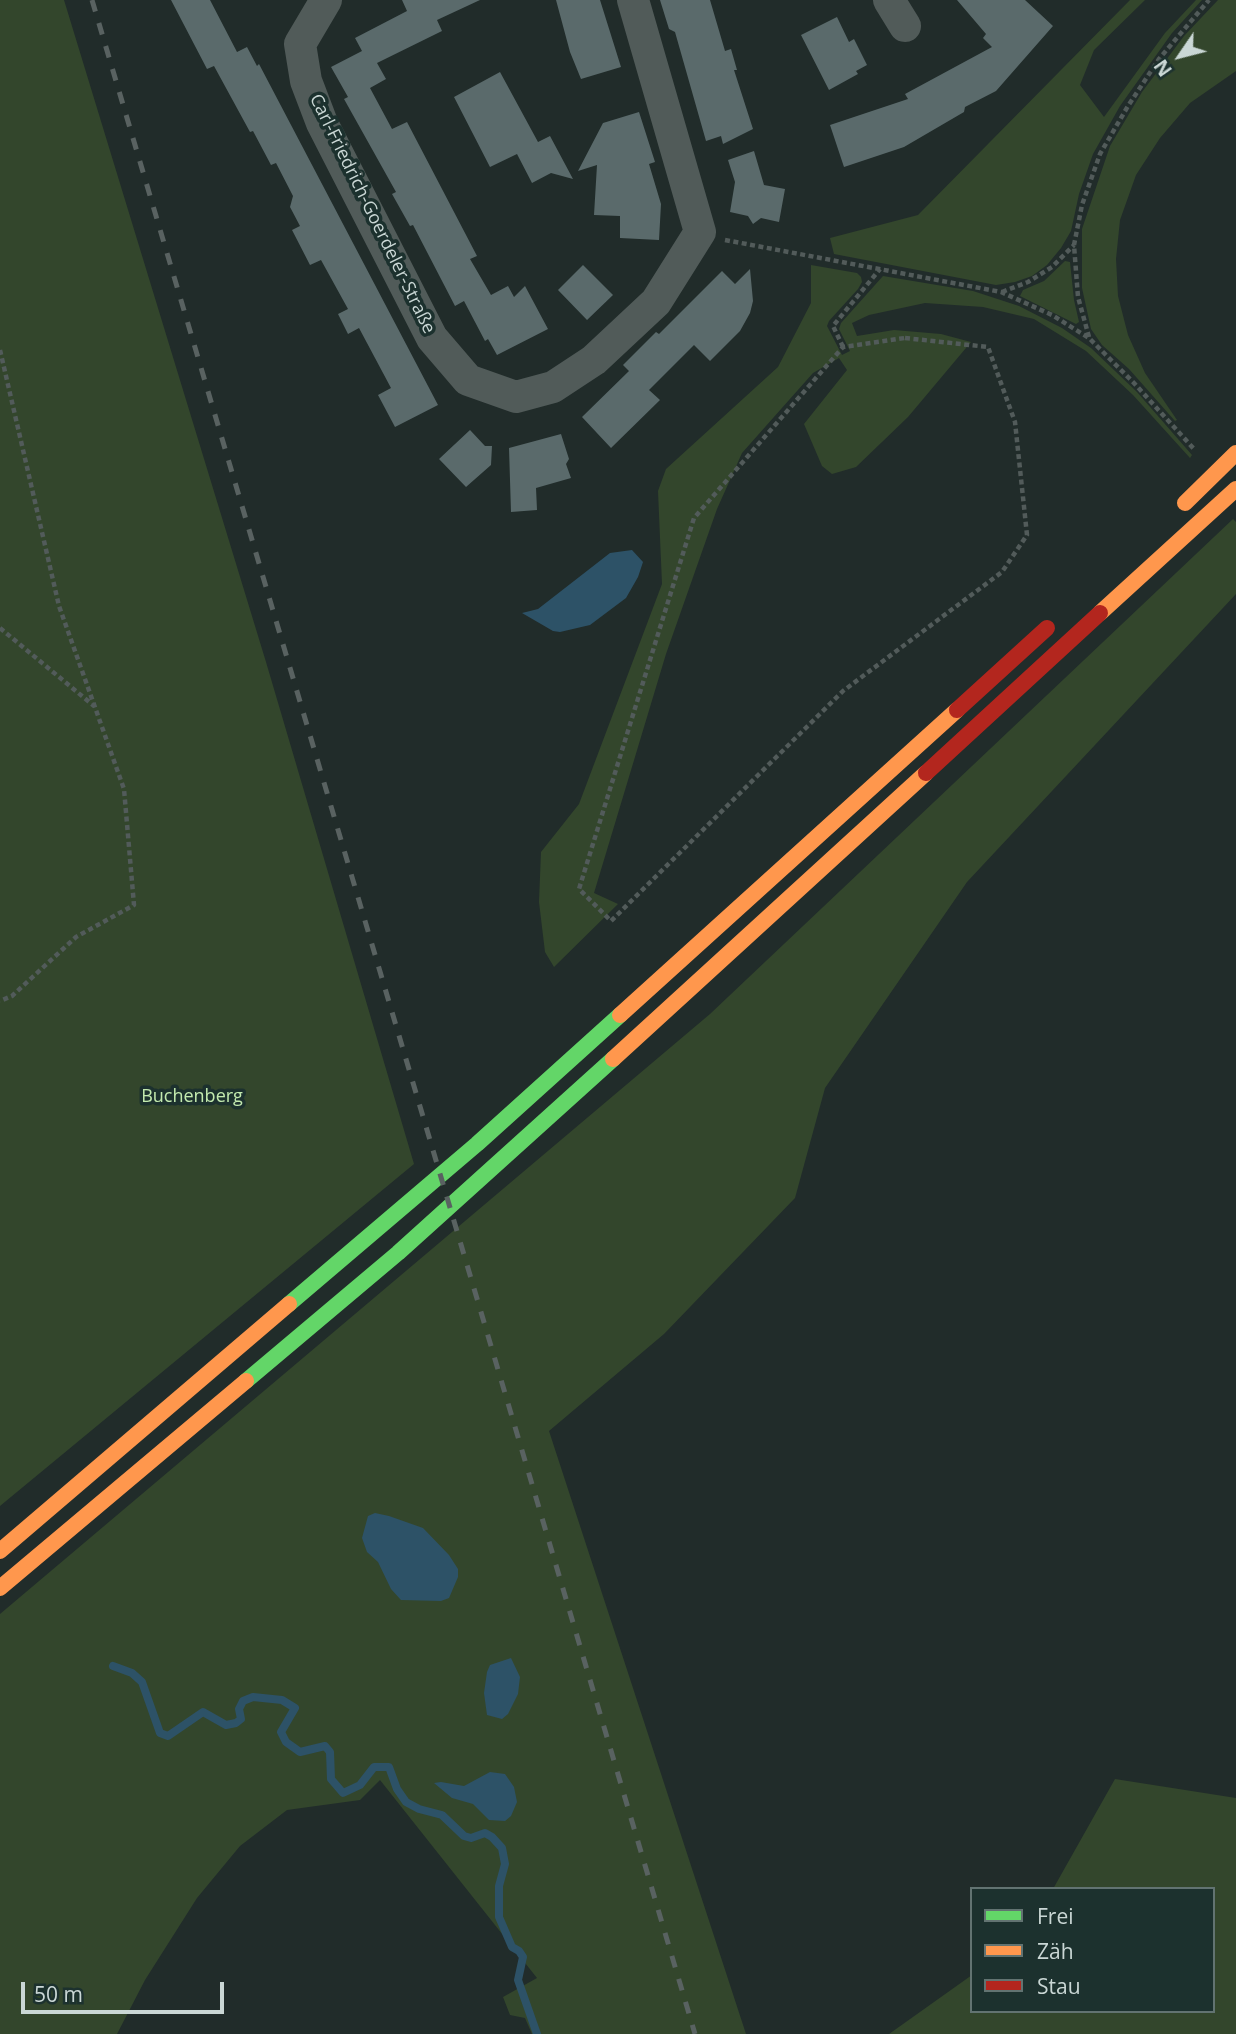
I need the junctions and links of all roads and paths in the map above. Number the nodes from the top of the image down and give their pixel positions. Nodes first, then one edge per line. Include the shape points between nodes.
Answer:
1 (326, 0) edge
2 (633, 0) edge
3 (1209, 0) edge
4 (700, 232) junction
5 (1074, 245) junction
6 (880, 269) junction
7 (1001, 292) junction
8 (1089, 338) junction
9 (843, 347) junction
10 (0, 350) edge
11 (1236, 453) edge
12 (1200, 456) dead end
13 (1236, 489) edge
14 (1180, 507) dead end
15 (1063, 613) dead end
16 (0, 628) edge
17 (94, 706) junction
18 (0, 1001) edge
19 (0, 1551) edge
20 (0, 1588) edge

1 - 4 street, Carl-Friedrich-Goerdeler-Straße via 300,44 306,81 432,338 468,380 516,397 553,387 594,360 656,302
2 - 4 street
3 - 5 path via 1159,59 1100,154
4 - 6 path
5 - 7 path via 1052,267
5 - 8 path via 1078,297
6 - 7 path
6 - 9 path via 833,326
7 - 8 path
8 - 12 path
9 - 9 path via 905,338 988,347 1015,422 1027,535 1002,572 843,691 611,921 579,889 694,518
10 - 17 path via 60,606
11 - 14 highway
13 - 20 highway via 495,1167
15 - 19 highway via 380,1229
16 - 17 path
17 - 18 path via 124,789 134,905 76,937 12,996

